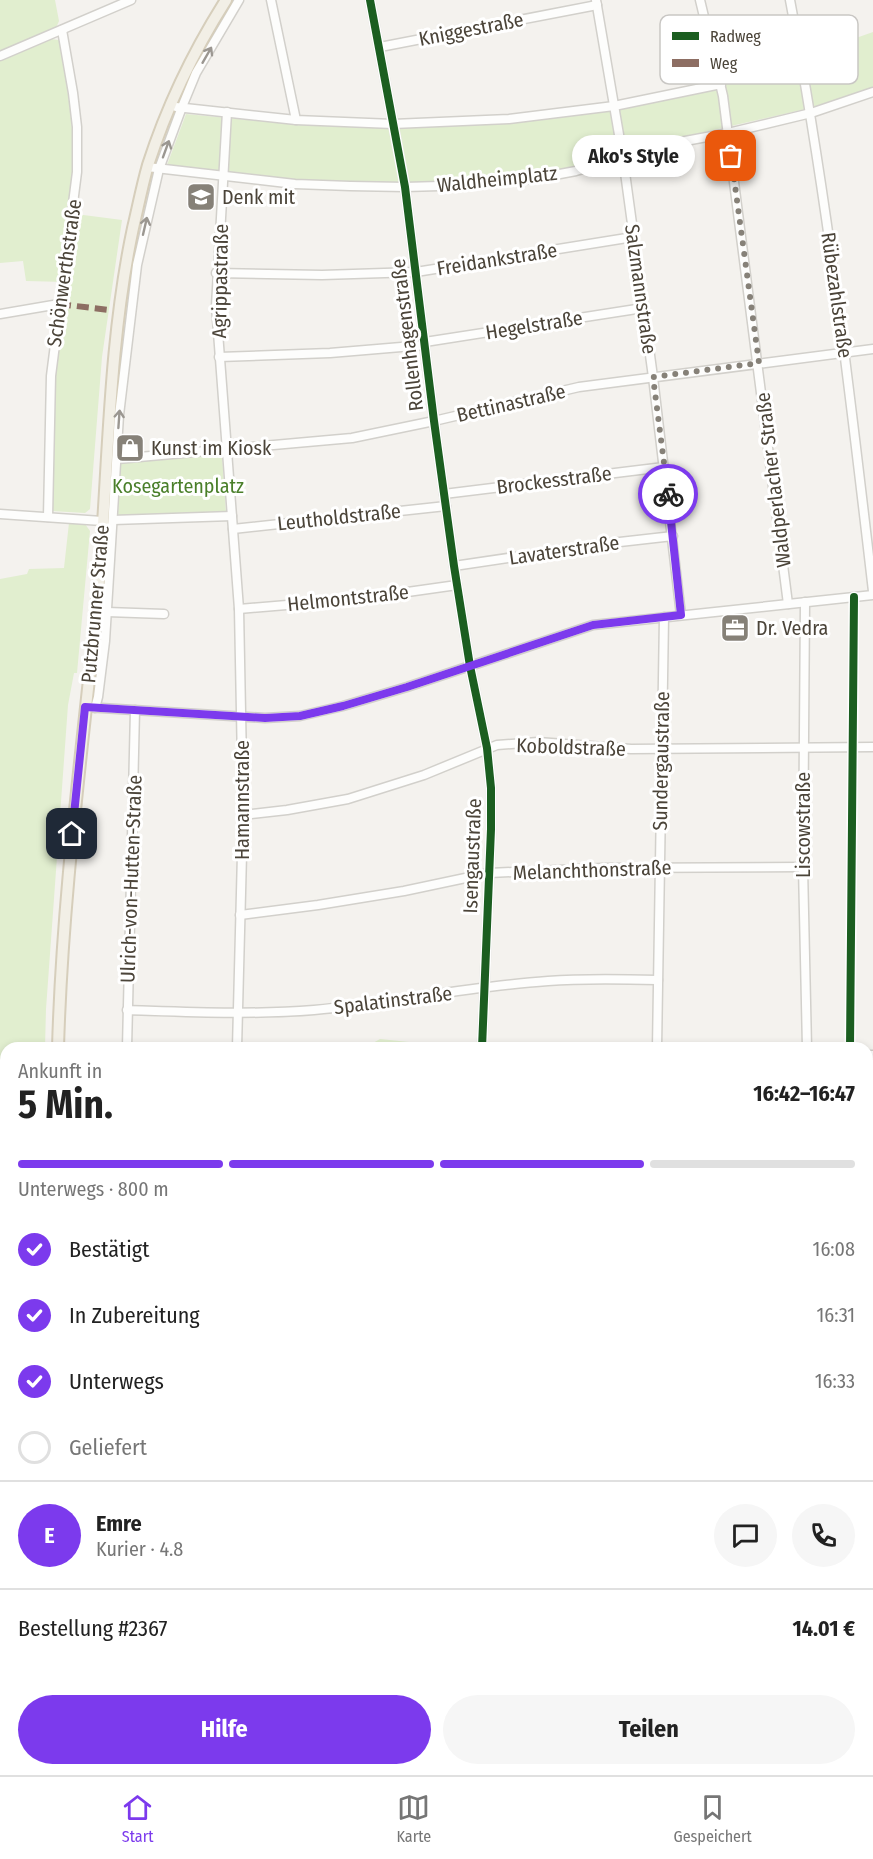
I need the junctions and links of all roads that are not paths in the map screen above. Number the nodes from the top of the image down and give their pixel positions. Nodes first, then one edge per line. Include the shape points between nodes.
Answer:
1 (131, 0) edge
2 (226, 0) edge
3 (239, 0) edge
4 (271, 0) edge
5 (370, 0) edge
6 (700, 0) edge
7 (790, 0) edge
8 (596, 3) edge
9 (233, 5) edge
10 (704, 15) edge
11 (793, 15) edge
12 (62, 30) junction
13 (380, 46) junction
14 (0, 56) edge
15 (721, 84) joint
16 (806, 84) edge
17 (873, 92) edge
18 (176, 106) junction
19 (614, 106) junction
20 (227, 112) junction
21 (811, 113) junction
22 (296, 120) junction
23 (393, 124) junction
24 (728, 133) junction
25 (623, 158) junction
26 (153, 168) junction
27 (224, 176) junction
28 (405, 187) junction
29 (633, 237) junction
30 (416, 272) junction
31 (216, 273) junction
32 (59, 304) junction
33 (643, 308) junction
34 (0, 314) edge
35 (425, 343) junction
36 (873, 349) edge
37 (846, 353) junction
38 (219, 357) junction
39 (759, 363) junction
40 (653, 377) junction
41 (434, 421) junction
42 (227, 450) junction
43 (117, 459) junction
44 (664, 467) junction
45 (444, 494) junction
46 (446, 506) junction
47 (0, 514) edge
48 (232, 516) junction
49 (48, 517) junction
50 (107, 520) junction
51 (233, 529) junction
52 (673, 536) junction
53 (454, 566) junction
54 (457, 585) junction
55 (873, 593) edge
56 (805, 602) junction
57 (788, 604) junction
58 (239, 609) junction
59 (107, 612) junction
60 (165, 614) dead end
61 (681, 615) junction
62 (664, 617) junction
63 (470, 666) junction
64 (90, 707) junction
65 (135, 710) junction
66 (242, 717) junction
67 (873, 747) edge
68 (487, 748) junction
69 (803, 748) junction
70 (662, 749) junction
71 (243, 815) junction
72 (660, 867) junction
73 (803, 867) junction
74 (489, 873) junction
75 (240, 915) junction
76 (658, 980) junction
77 (484, 988) junction
78 (128, 1010) junction
79 (237, 1013) junction
80 (58, 1042) edge
81 (127, 1042) edge
82 (237, 1042) edge
83 (482, 1042) edge
84 (657, 1042) edge
85 (807, 1042) edge

1 - 12 street
2 - 18 main road, Putzbrunner Straße via 186,69
3 - 9 street, Putzbrunner Straße
4 - 22 street
5 - 13 street, Rollenhagenstraße
6 - 10 street, Waldperlacher Straße
7 - 11 street, Rübezahlstraße
8 - 13 street, Kniggestraße
8 - 19 street, Salzmannstraße
18 -> 9 street, Putzbrunner Straße
12 - 14 street
12 - 32 street, Schönwerthstraße via 78,148
13 - 23 street, Rollenhagenstraße
15 - 19 street
15 - 24 street, Waldperlacher Straße
16 - 21 street, Rübezahlstraße
17 - 21 street, Waldheimplatz
18 - 20 street
18 - 26 main road, Putzbrunner Straße
19 - 23 street via 508,119
19 - 25 street, Salzmannstraße
20 - 22 street
20 - 27 street, Agrippastraße
21 - 24 street, Waldheimplatz
21 - 37 street, Rübezahlstraße
22 - 23 street
23 - 28 street, Rollenhagenstraße
24 - 25 street, Waldheimplatz
24 - 39 street, Waldperlacher Straße
25 - 28 street, Waldheimplatz via 532,179
25 - 29 street, Salzmannstraße
26 - 27 street, Waldheimplatz
43 -> 26 street, Putzbrunner Straße via 123,371
26 - 50 main road, Putzbrunner Straße via 129,250 118,313 109,410
27 - 28 street, Waldheimplatz via 294,184
27 - 31 street, Agrippastraße
28 - 30 street, Rollenhagenstraße
29 - 30 street, Freidankstraße
29 - 33 street, Salzmannstraße
30 - 31 street, Freidankstraße
30 - 35 street, Rollenhagenstraße
31 - 38 street, Agrippastraße
32 - 34 street
32 - 49 street, Schönwerthstraße via 51,376
33 - 35 street, Hegelstraße
33 - 40 street, Salzmannstraße
35 - 38 street, Hegelstraße via 330,353
35 - 41 street, Rollenhagenstraße
36 - 37 street, Bettinastraße
37 - 39 street, Bettinastraße
37 - 55 street, Rübezahlstraße
38 - 42 street, Agrippastraße
39 - 40 street, Bettinastraße
39 - 57 street, Waldperlacher Straße
40 - 41 street, Bettinastraße via 579,387
40 - 44 street, Salzmannstraße
41 - 42 street, Bettinastraße via 352,438
41 - 45 street, Rollenhagenstraße
42 - 43 street
42 - 48 street
43 - 50 street, Putzbrunner Straße
44 - 45 street, Brockesstraße
44 - 52 street, Salzmannstraße
45 - 46 street, Rollenhagenstraße
46 - 51 street, Leutholdstraße
46 - 53 street, Rollenhagenstraße
47 - 49 street
48 - 50 street
48 - 51 street, Hamannstraße
49 - 50 street
50 - 59 street, Putzbrunner Straße
50 - 64 main road, Putzbrunner Straße
51 - 58 street, Hamannstraße
52 - 53 street, Lavaterstraße
52 - 61 street, Salzmannstraße
53 - 54 street, Rollenhagenstraße
54 - 58 street, Helmontstraße via 358,599
54 - 63 street, Rollenhagenstraße
55 - 56 street
56 - 57 street
56 - 69 street, Liscowstraße
57 - 61 street
58 - 66 street, Hamannstraße
59 - 60 street
59 - 64 street, Putzbrunner Straße via 98,697
61 - 62 street
62 - 63 street via 593,625
62 - 70 street, Sundergaustraße
63 - 66 street via 300,716
63 - 68 street, Isengaustraße
64 - 65 street
64 - 80 main road, Putzbrunner Straße via 66,902
65 - 66 street
65 - 78 street, Ulrich-von-Hutten-Straße
66 - 71 street, Hamannstraße
67 - 69 street, Koboldstraße
68 - 70 street, Koboldstraße via 538,742
68 - 71 street, Koboldstraße via 348,799
68 - 74 street, Isengaustraße via 491,788
69 - 70 street, Koboldstraße
69 - 73 street, Liscowstraße
70 - 72 street, Sundergaustraße
71 - 75 street, Hamannstraße
72 - 73 street, Melanchthonstraße
72 - 74 street, Melanchthonstraße
72 - 76 street, Sundergaustraße
73 - 85 street, Liscowstraße
74 - 75 street, Melanchthonstraße via 318,905
74 - 77 street, Isengaustraße
75 - 79 street, Hamannstraße
76 - 77 street, Spalatinstraße via 550,981
76 - 84 street, Sundergaustraße
77 - 79 street, Spalatinstraße via 356,1006
77 - 83 street, Isengaustraße
78 - 79 street, Spalatinstraße
78 - 81 street, Ulrich-von-Hutten-Straße
79 - 82 street, Hamannstraße

